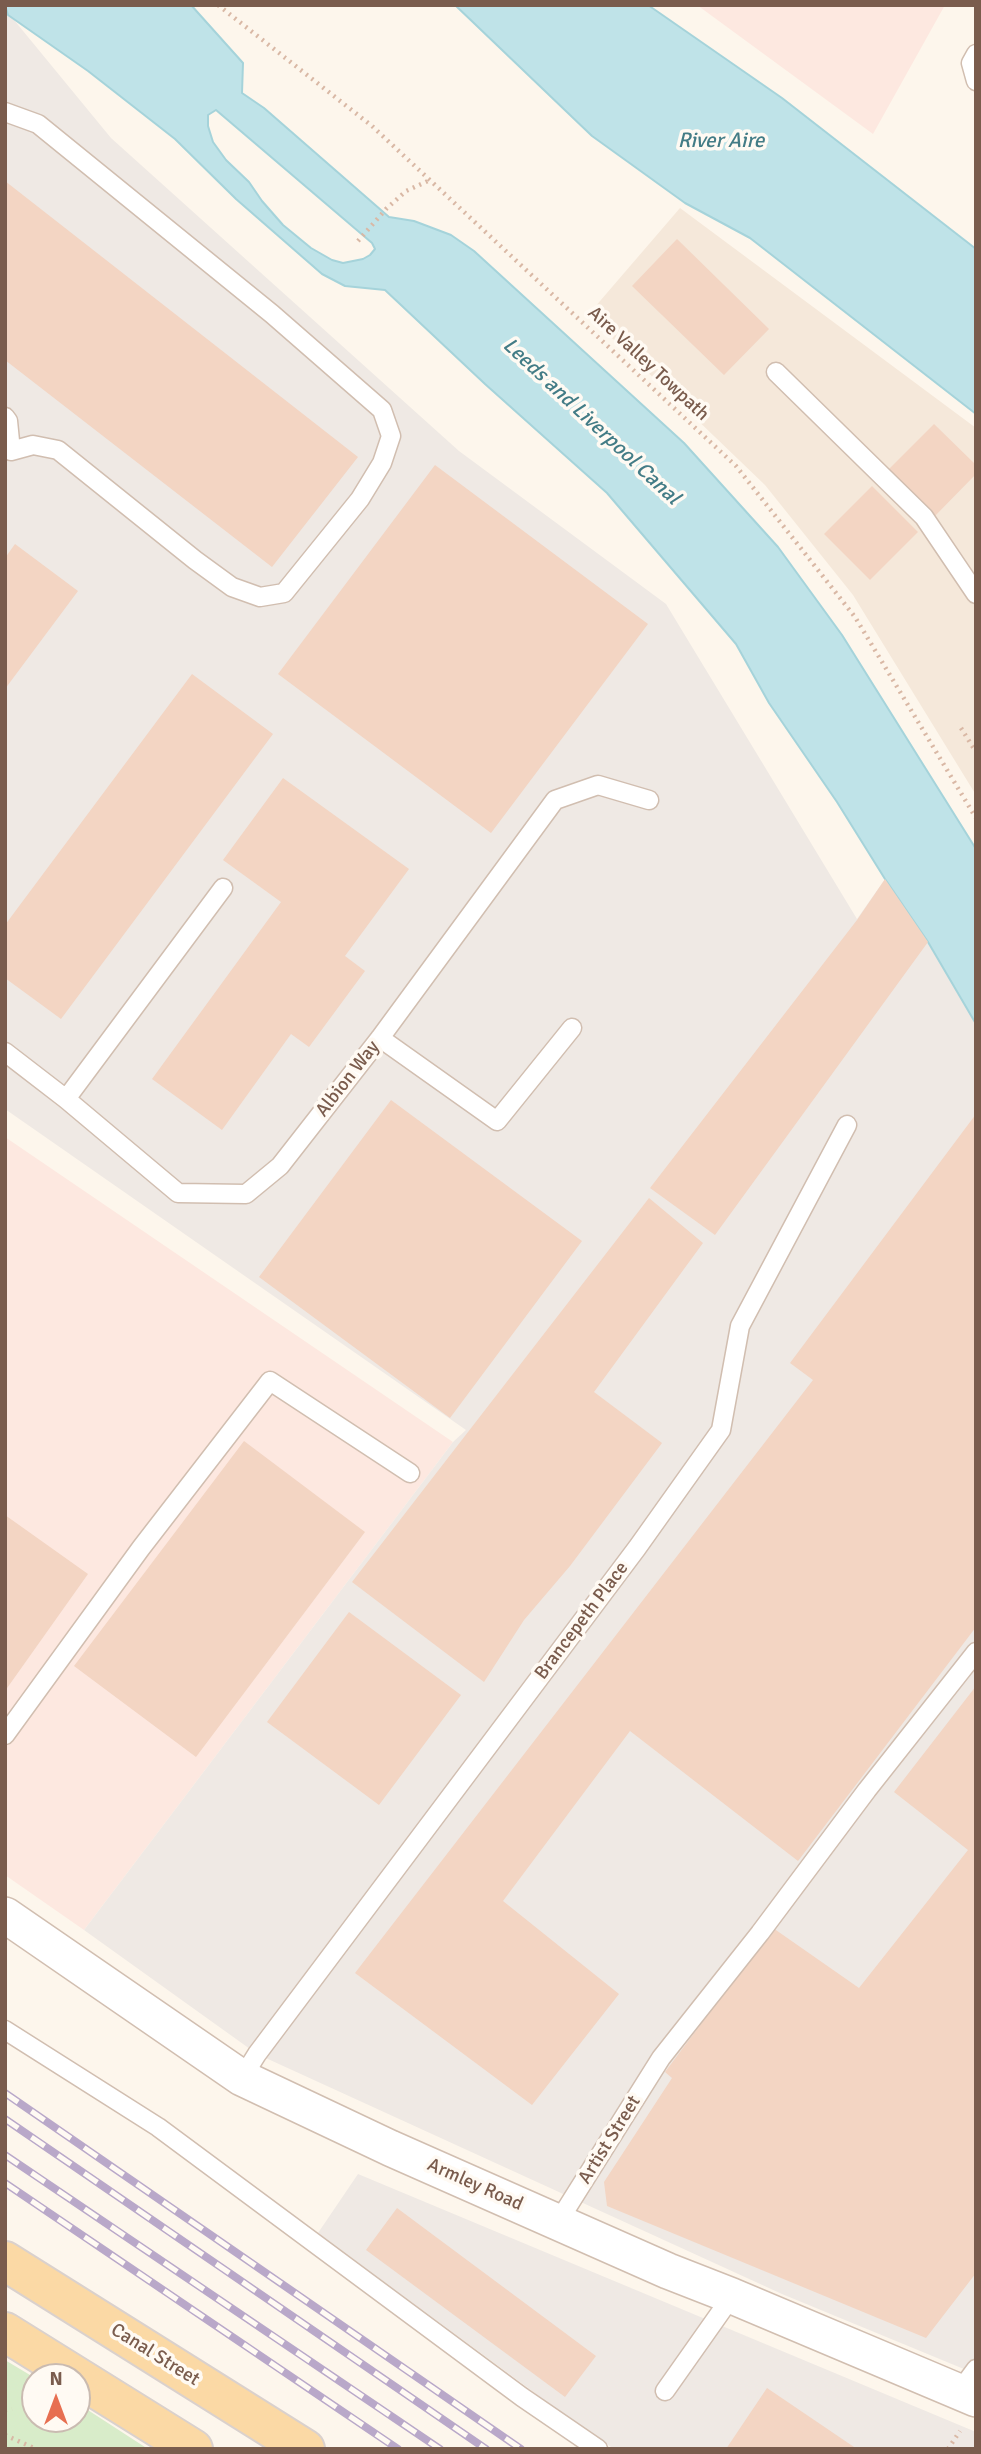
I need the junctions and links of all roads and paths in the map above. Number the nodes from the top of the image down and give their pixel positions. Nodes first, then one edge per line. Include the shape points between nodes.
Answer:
1 (218, 5) edge
2 (976, 54) edge
3 (976, 81) edge
4 (5, 112) edge
5 (430, 180) junction
6 (358, 242) dead end
7 (776, 372) dead end
8 (5, 417) edge
9 (8, 454) edge
10 (976, 594) edge
11 (961, 728) dead end
12 (976, 752) edge
13 (649, 800) dead end
14 (976, 818) edge
15 (223, 888) dead end
16 (572, 1028) dead end
17 (380, 1038) junction
18 (5, 1052) edge
19 (66, 1099) junction
20 (847, 1125) dead end
21 (410, 1473) dead end
22 (976, 1651) edge
23 (5, 1735) edge
24 (5, 1915) edge
25 (5, 2031) edge
26 (242, 2078) junction
27 (558, 2222) junction
28 (5, 2261) edge
29 (732, 2295) junction
30 (5, 2332) edge
31 (970, 2387) edge
32 (664, 2391) dead end
33 (12, 2409) dead end
34 (5, 2410) edge
35 (5, 2435) edge
36 (36, 2449) edge
37 (193, 2449) edge
38 (305, 2449) edge
39 (597, 2449) edge

1 - 5 path, Aire Valley Towpath via 372,125
2 - 3 lane via 971,63
4 - 9 lane via 38,124 272,314 383,410 391,436 383,463 360,499 285,593 260,597 233,587 195,560 58,450 33,445
5 - 6 path via 406,191
5 - 14 path, Aire Valley Towpath via 736,466 855,617
7 - 10 lane via 924,517
8 - 9 lane
11 - 12 path
13 - 17 lane, Albion Way via 597,785 555,800
15 - 19 lane
16 - 17 lane via 497,1121
17 - 19 lane, Albion Way via 280,1166 246,1194 178,1193
18 - 19 lane, Albion Way
20 - 26 lane, Brancepeth Place via 740,1326 721,1430
21 - 23 lane via 270,1381
22 - 27 lane, Artist Street via 661,2058
24 - 26 street, Armley Road
25 - 39 lane via 158,2127
26 - 27 street, Armley Road
27 - 29 street, Armley Road
28 - 38 main road, Canal Street
29 - 31 street, Armley Road
29 - 32 lane
30 - 37 main road
33 - 34 path
35 - 36 path

